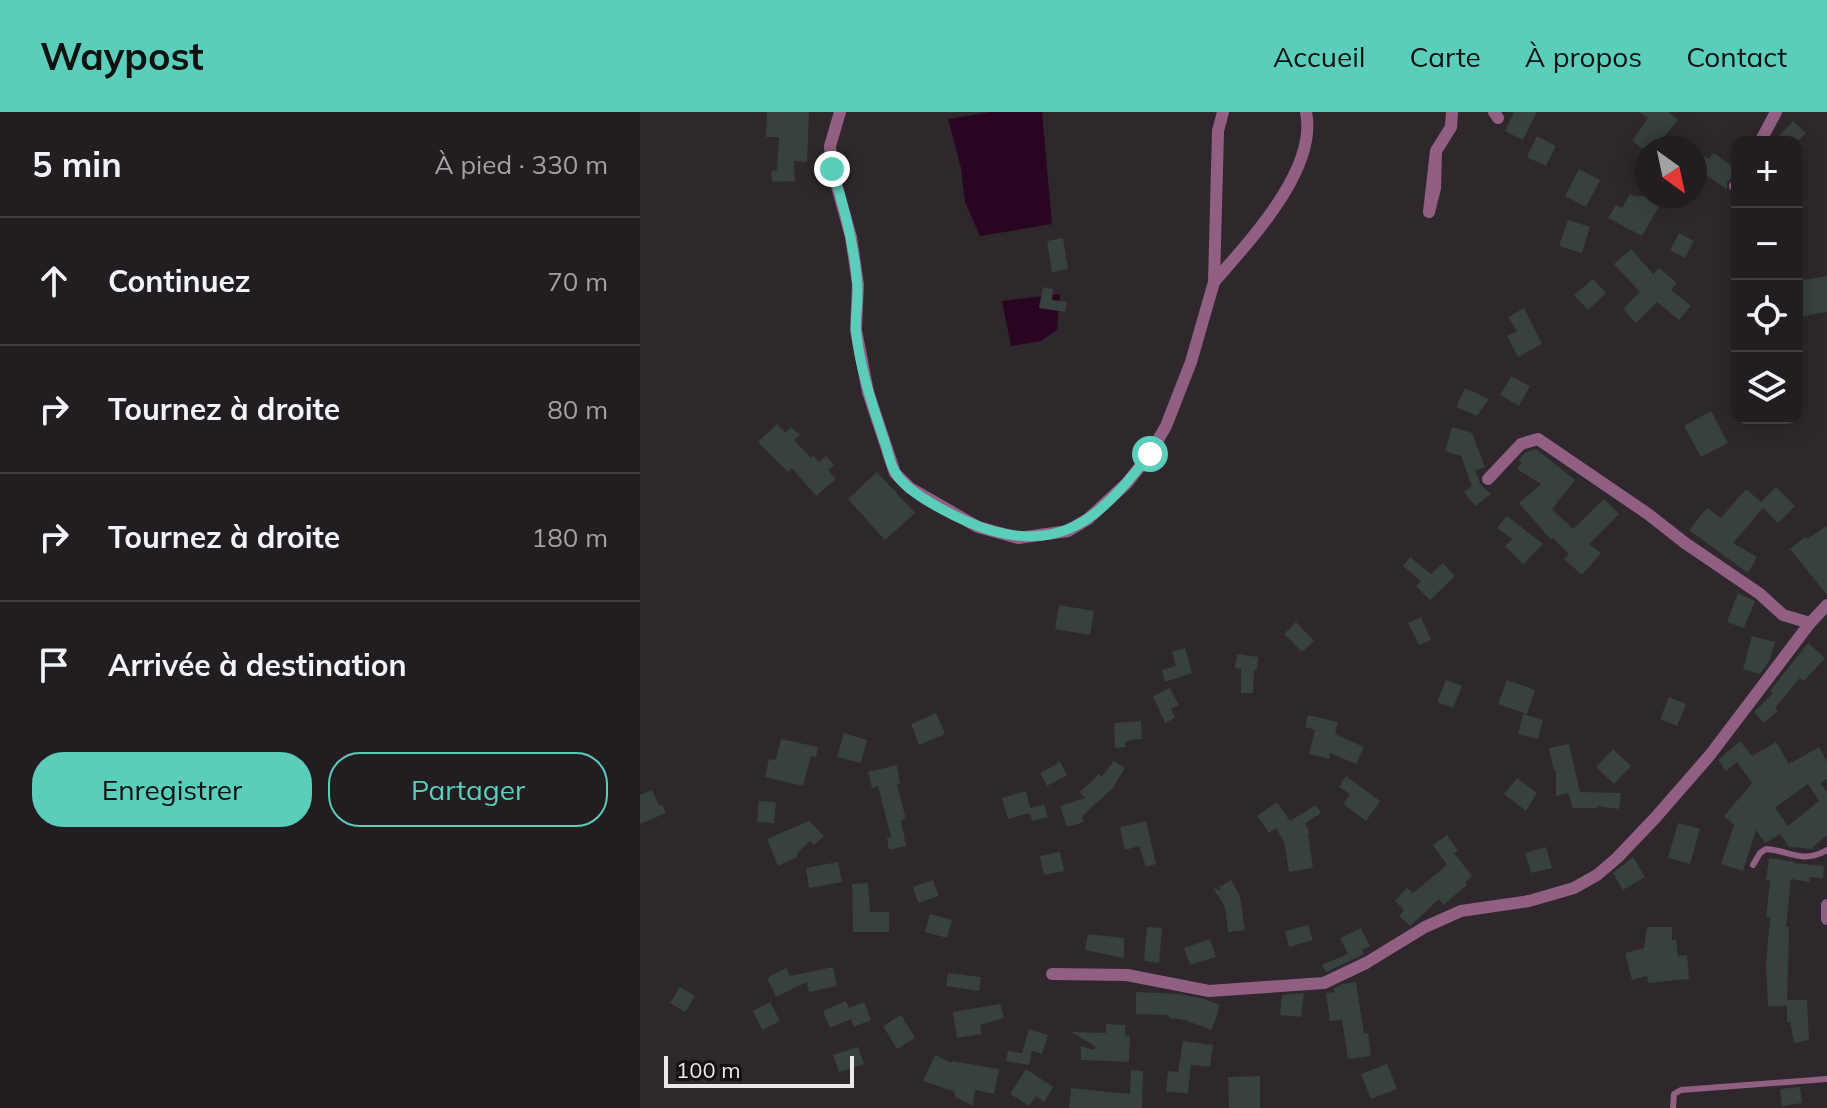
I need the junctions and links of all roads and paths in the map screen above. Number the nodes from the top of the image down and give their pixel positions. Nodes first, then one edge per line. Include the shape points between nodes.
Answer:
1 (840, 112) edge
2 (1223, 112) edge
3 (1306, 112) edge
4 (1452, 112) edge
5 (1776, 112) edge
6 (1763, 136) edge
7 (1436, 151) dead end
8 (1214, 282) junction
9 (1488, 479) dead end
10 (1827, 605) edge
11 (1810, 623) junction
12 (1827, 850) edge
13 (1753, 865) dead end
14 (1827, 905) edge
15 (1827, 919) edge
16 (1052, 974) dead end
17 (1827, 1079) edge
18 (1673, 1108) edge

1 - 8 street via 830,146 832,169 851,237 858,284 856,330 868,392 895,473 910,488 978,527 1018,538 1068,531 1127,483 1166,426
2 - 8 street
3 - 8 street via 1305,147 1298,166 1264,222
4 - 7 street via 1451,127
5 - 6 street
9 - 11 street via 1521,444 1538,439 1783,615
10 - 11 street
11 - 16 street via 1686,783 1617,858 1574,888 1461,911 1324,983 1209,991 1127,975
12 - 13 lane via 1806,857 1766,849
14 - 15 street
17 - 18 lane via 1681,1090 1674,1094

